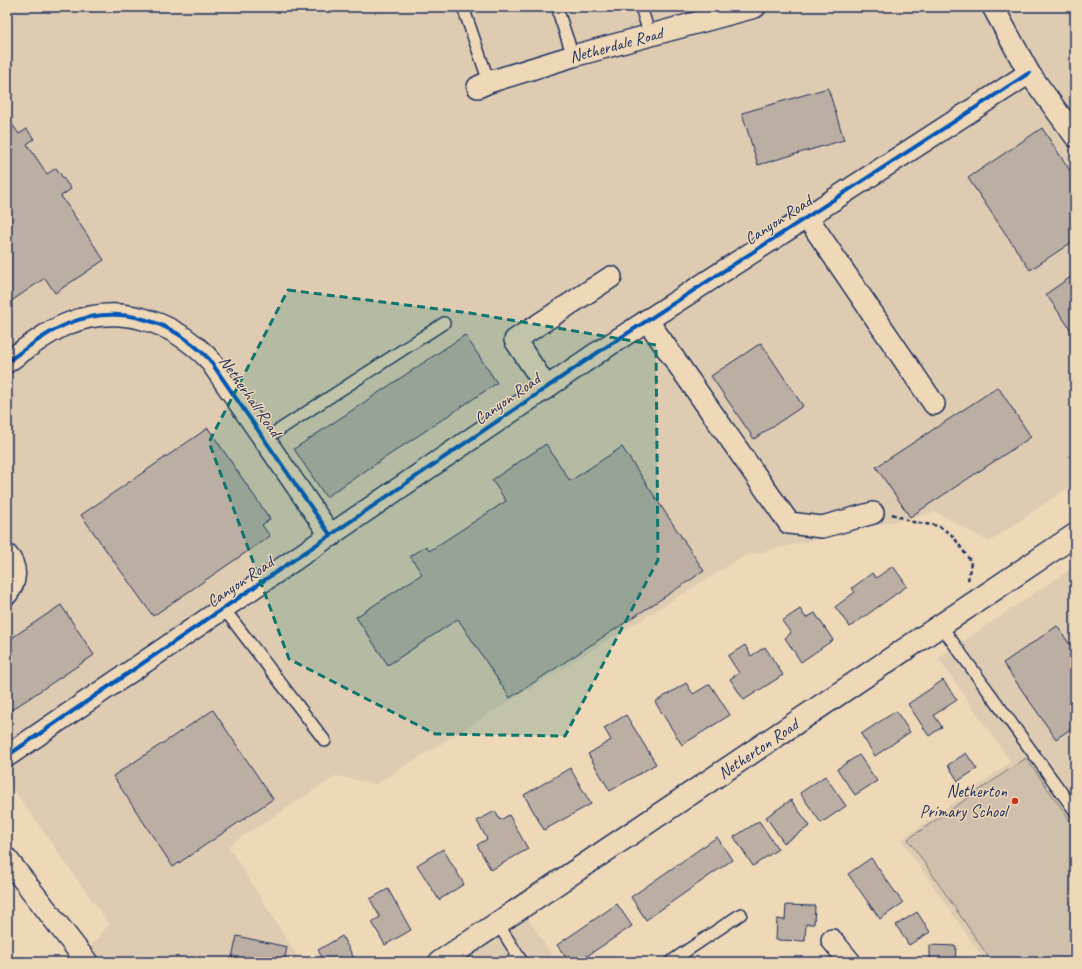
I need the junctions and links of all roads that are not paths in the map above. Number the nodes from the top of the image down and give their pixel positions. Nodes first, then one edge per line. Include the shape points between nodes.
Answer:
1 (463, 7) edge
2 (641, 7) edge
3 (755, 7) edge
4 (993, 7) edge
5 (559, 14) dead end
6 (650, 36) junction
7 (573, 56) junction
8 (1029, 73) junction
9 (484, 84) joint
10 (1075, 136) edge
11 (807, 217) junction
12 (611, 277) dead end
13 (647, 320) junction
14 (444, 323) dead end
15 (7, 362) edge
16 (546, 388) junction
17 (934, 404) dead end
18 (265, 439) junction
19 (873, 513) road end
20 (1075, 535) edge
21 (332, 536) junction
22 (7, 555) edge
23 (7, 594) edge
24 (224, 609) junction
25 (941, 626) junction
26 (325, 741) dead end
27 (7, 756) edge
28 (1075, 811) edge
29 (7, 860) edge
30 (741, 914) dead end
31 (498, 924) junction
32 (832, 940) dead end
33 (516, 960) edge
34 (87, 962) edge
35 (440, 962) edge
36 (670, 962) edge
37 (850, 962) edge

1 - 9 lane
2 - 6 lane
3 - 6 street, Netherdale Road
4 - 8 street
5 - 7 lane
6 - 7 street, Netherdale Road
7 - 9 street, Netherdale Road
8 - 10 street
8 - 11 street, Canyon Road
11 - 13 street, Canyon Road
11 - 17 street, Canyon Road
12 - 16 street via 515,340
13 - 16 street, Canyon Road
13 - 19 street via 789,523 822,528
14 - 18 lane
15 - 18 street, Netherhall Road via 50,332 85,318 121,315 156,322 170,328 198,347
16 - 21 street, Canyon Road
18 - 21 street, Netherhall Road
20 - 25 main road, Netherton Road
21 - 24 street, Canyon Road
22 - 23 street via 15,571 12,586
24 - 26 lane
24 - 27 street, Canyon Road
25 - 28 lane
25 - 31 main road, Netherton Road
29 - 34 street
30 - 36 lane
31 - 33 lane
31 - 35 main road, Netherton Road
32 - 37 street

